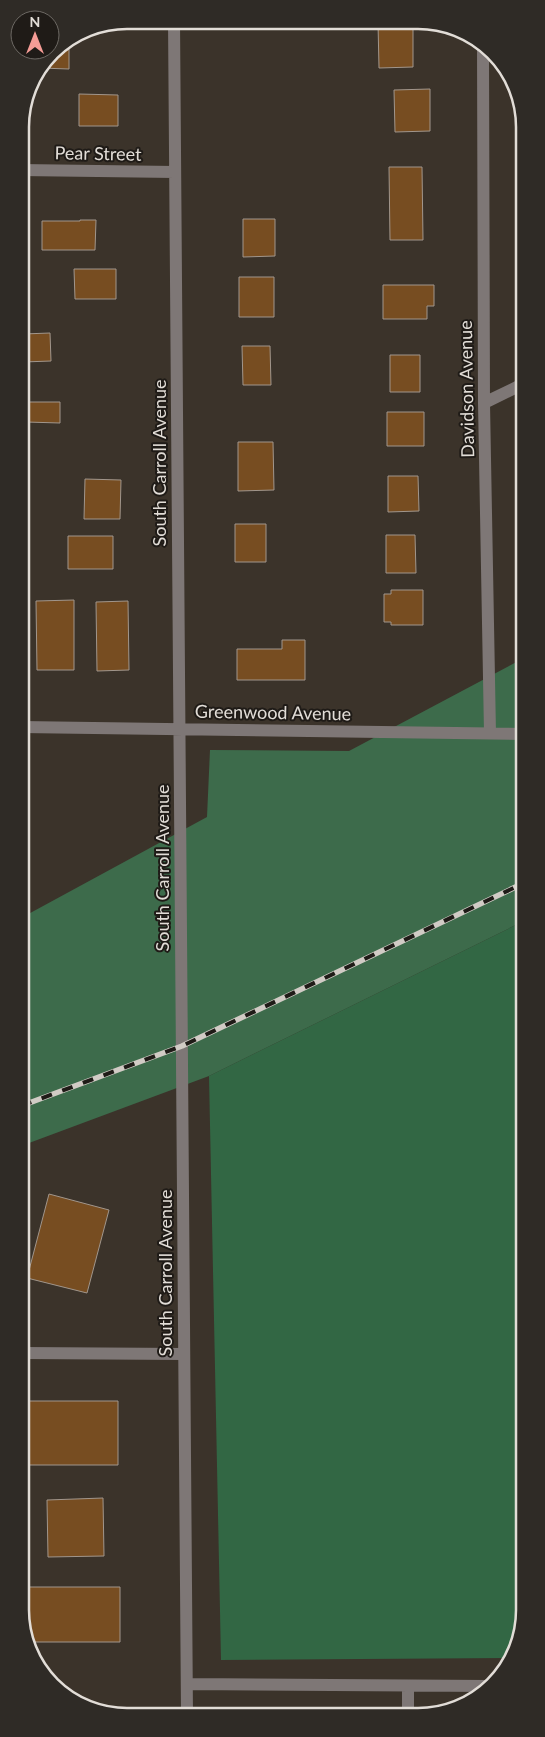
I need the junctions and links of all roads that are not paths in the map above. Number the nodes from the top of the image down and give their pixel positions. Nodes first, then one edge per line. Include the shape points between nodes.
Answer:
1 (174, 29) edge
2 (483, 53) edge
3 (29, 170) edge
4 (175, 172) junction
5 (516, 387) edge
6 (484, 403) junction
7 (29, 727) edge
8 (179, 729) junction
9 (490, 733) junction
10 (516, 734) edge
11 (29, 1353) edge
12 (184, 1354) junction
13 (187, 1684) junction
14 (408, 1686) junction
15 (480, 1686) edge
16 (187, 1708) edge
17 (408, 1708) edge

1 - 4 street, South Carroll Avenue
2 - 6 street, Davidson Avenue
3 - 4 street, Pear Street
4 - 8 street, South Carroll Avenue
5 - 6 street
6 - 9 street, Davidson Avenue
7 - 8 street, Greenwood Avenue
8 - 9 street, Greenwood Avenue
8 - 12 street, South Carroll Avenue
9 - 10 street, Greenwood Avenue
11 - 12 street
12 - 13 street, South Carroll Avenue
13 - 14 street
13 - 16 street, South Carroll Avenue
14 - 15 street
14 - 17 street

